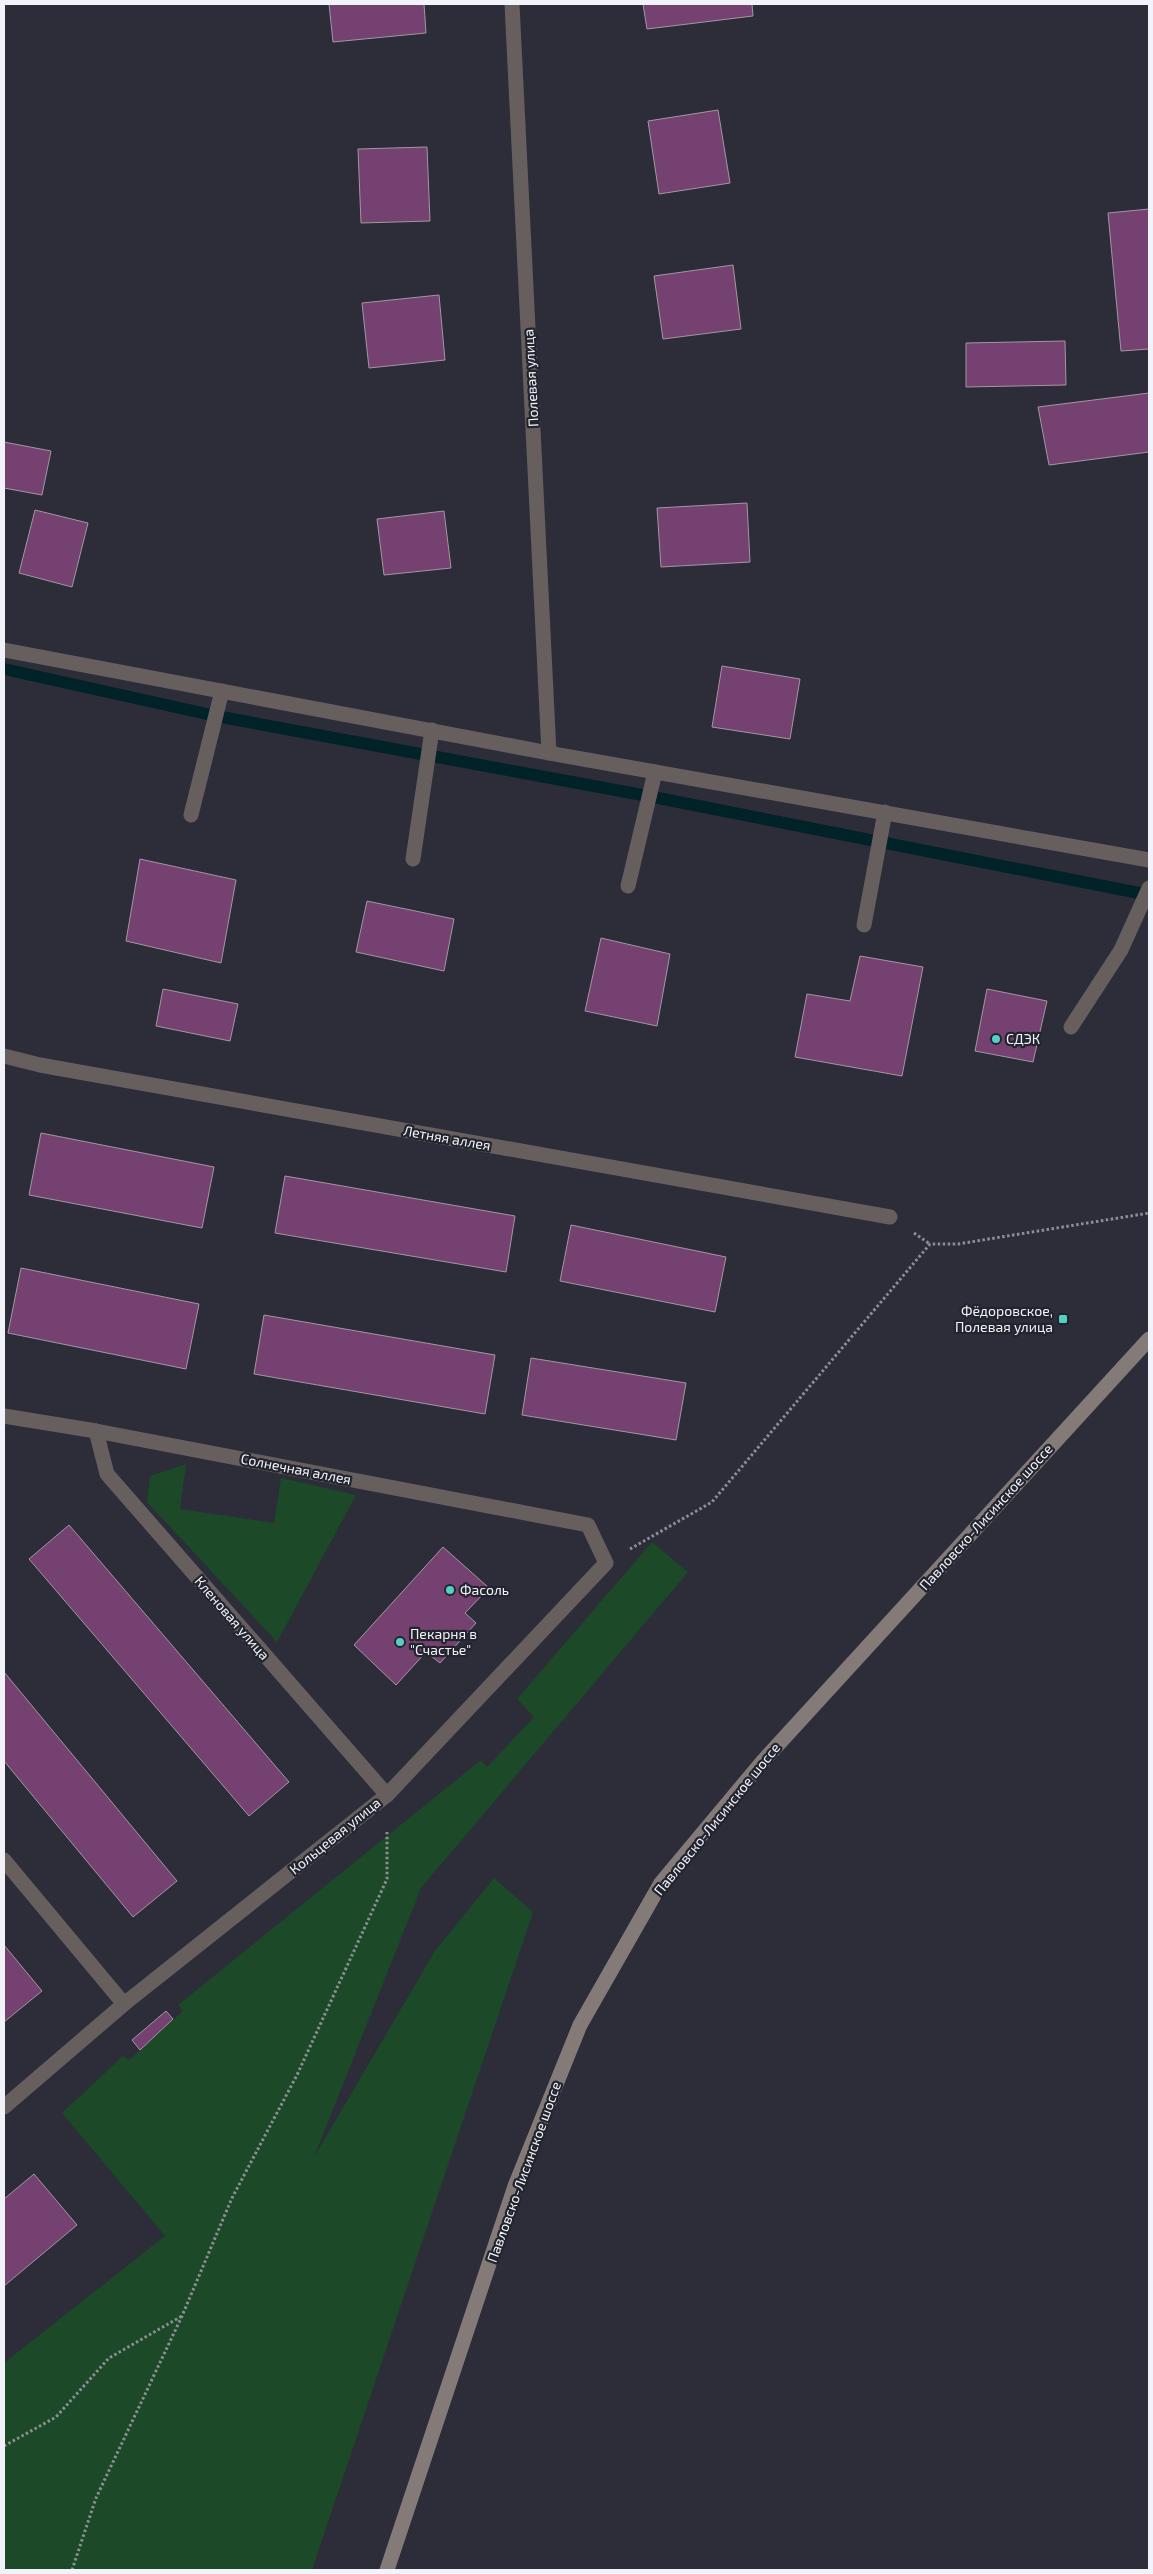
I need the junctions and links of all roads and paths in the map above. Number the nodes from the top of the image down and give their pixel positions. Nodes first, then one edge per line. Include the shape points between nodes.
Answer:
1 (512, 4) edge
2 (4, 650) edge
3 (222, 691) junction
4 (432, 730) junction
5 (549, 753) junction
6 (655, 772) junction
7 (885, 812) junction
8 (191, 815) dead end
9 (413, 859) dead end
10 (1149, 860) edge
11 (628, 886) dead end
12 (1149, 888) edge
13 (864, 925) dead end
14 (1071, 1027) dead end
15 (4, 1056) edge
16 (1149, 1213) edge
17 (890, 1217) dead end
18 (1149, 1339) edge
19 (6, 1420) edge
20 (96, 1431) junction
21 (606, 1563) junction
22 (387, 1794) junction
23 (4, 1860) edge
24 (124, 2004) junction
25 (4, 2107) edge
26 (182, 2316) junction
27 (4, 2446) edge
28 (72, 2570) edge
29 (386, 2570) edge

1 - 5 street, Полевая улица
2 - 3 street
3 - 4 street
3 - 8 street
4 - 5 street
4 - 9 street
5 - 6 street
6 - 7 street
6 - 11 street
7 - 10 street
7 - 13 street
12 - 14 street via 1121,950
15 - 17 street, Летняя аллея
16 - 21 path via 958,1244 930,1244 712,1502
18 - 29 main road, Павловско-Лисинское шоссе via 763,1760 661,1883 580,2025 515,2186
19 - 20 street, Солнечная аллея
20 - 21 street, Солнечная аллея via 588,1525
20 - 22 street, Кленовая улица via 107,1474
21 - 22 street, Кольцевая улица
22 - 24 street, Кольцевая улица
22 - 26 path via 387,1879 296,2075 232,2198
23 - 24 street
24 - 25 street, Кольцевая улица
26 - 27 path via 110,2358 56,2417
26 - 28 path via 96,2498

